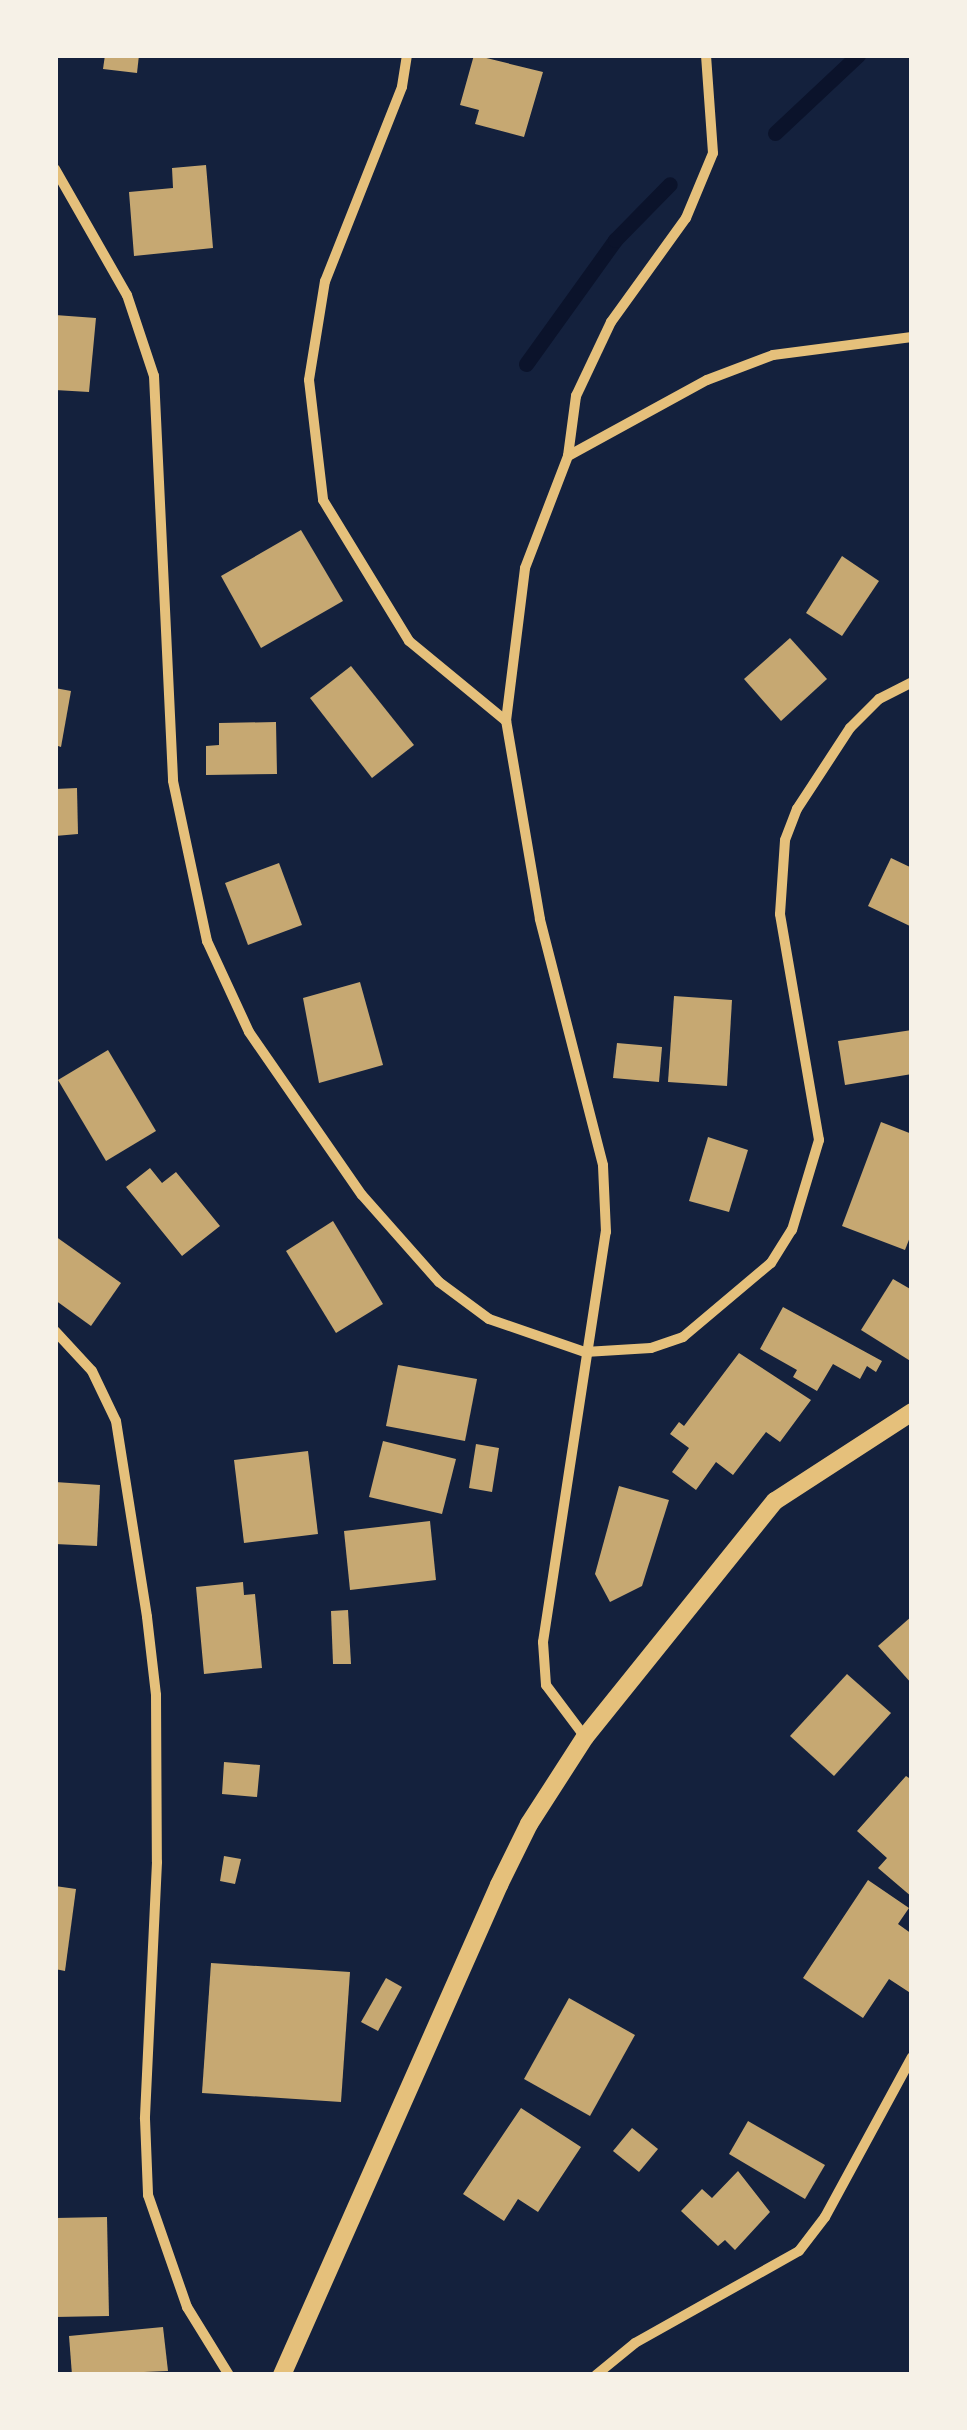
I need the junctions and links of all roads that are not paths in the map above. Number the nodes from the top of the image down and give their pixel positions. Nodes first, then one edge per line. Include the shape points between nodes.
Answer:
1 (406, 55) edge
2 (706, 55) edge
3 (55, 169) edge
4 (912, 337) edge
5 (568, 456) junction
6 (912, 682) edge
7 (506, 720) junction
8 (55, 1331) edge
9 (585, 1352) junction
10 (912, 1412) edge
11 (585, 1737) junction
12 (912, 2057) edge
13 (230, 2375) edge
14 (282, 2375) edge
15 (596, 2375) edge

1 - 7 street via 402,86 325,281 309,380 322,500 408,642
2 - 5 street via 715,118 712,153 686,218 589,361
3 - 9 street via 127,295 154,376 173,782 190,882 221,978 279,1080 412,1255 488,1318
4 - 5 street via 774,355 707,380
5 - 7 street via 525,568
6 - 9 street via 879,699 850,728 796,809 785,840 780,914 819,1140 792,1230 770,1263 683,1337 652,1348
7 - 9 street via 540,919 604,1165 606,1232
8 - 13 street via 92,1371 116,1422 148,1618 156,1695 157,1862 145,2120 148,2195 181,2294
9 - 11 street via 542,1672
10 - 11 street via 774,1501
11 - 14 street via 506,1870
12 - 15 street via 854,2168 799,2251 635,2342

